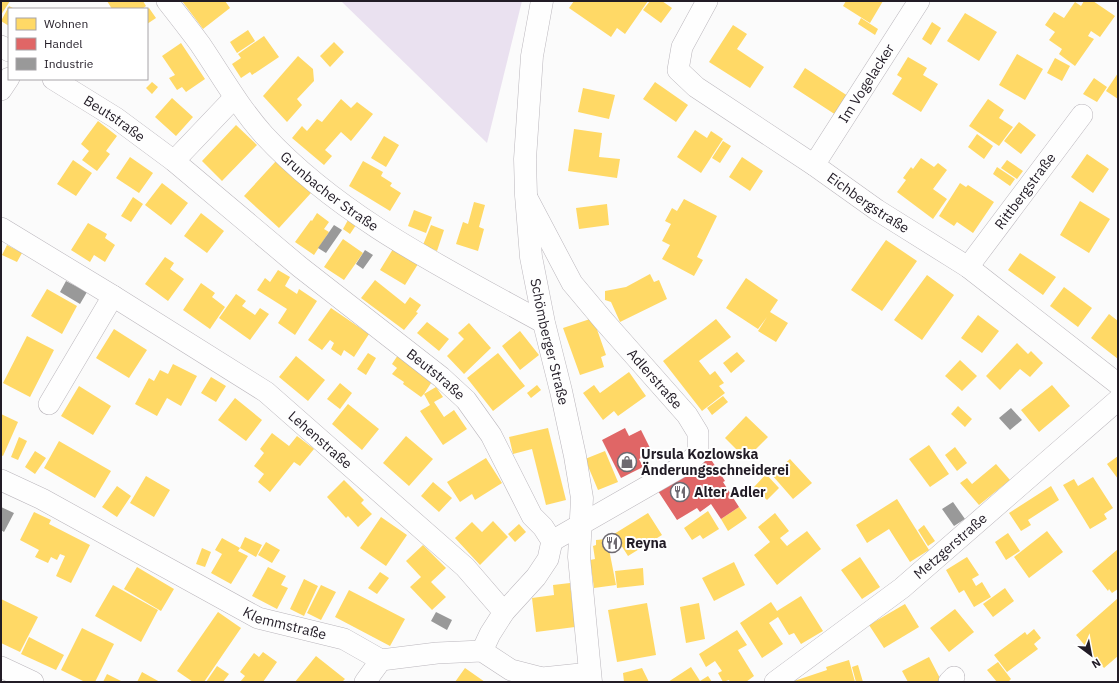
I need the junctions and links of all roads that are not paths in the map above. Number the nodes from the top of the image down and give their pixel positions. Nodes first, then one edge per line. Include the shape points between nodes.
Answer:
1 (166, 1) edge
2 (542, 1) edge
3 (707, 1) edge
4 (919, 1) edge
5 (8, 80) edge
6 (55, 80) edge
7 (1, 90) edge
8 (234, 98) junction
9 (1082, 115) dead end
10 (174, 161) junction
11 (814, 165) junction
12 (526, 195) junction
13 (1, 228) edge
14 (968, 267) junction
15 (113, 296) junction
16 (544, 323) junction
17 (1118, 384) edge
18 (1118, 400) edge
19 (49, 404) dead end
20 (1, 480) edge
21 (582, 523) junction
22 (552, 541) junction
23 (504, 612) junction
24 (482, 651) junction
25 (381, 660) junction
26 (1, 668) edge
27 (590, 678) edge
28 (33, 682) edge
29 (365, 682) edge
30 (775, 682) edge

1 - 8 street, Grunbacher Straße via 199,43
2 - 12 main road, Schömberger Straße via 532,56 526,144
3 - 11 street, Eichbergstraße via 682,47 678,70 696,87
4 - 11 street, Im Vogelacker
5 - 7 street
6 - 10 street, Beutstraße via 116,118
8 - 10 street
8 - 16 street, Grunbacher Straße via 287,158 344,205 397,240
9 - 14 street, Rittbergstraße
10 - 22 street, Beutstraße via 300,267 441,377 466,400 492,434 532,516
11 - 14 street, Eichbergstraße via 877,210
12 - 16 main road, Schömberger Straße via 531,256
12 - 21 street, Adlerstraße via 572,283 687,415 698,433 698,453 688,463
13 - 15 street, Lehenstraße
14 - 17 street, Eichbergstraße
15 - 19 street
15 - 23 street, Lehenstraße via 266,392 465,567
16 - 21 main road, Schömberger Straße via 575,456 582,498
18 - 30 street, Metzgerstraße via 902,588
20 - 25 street, Klemmstraße via 42,499 258,618 344,639
21 - 22 street, Adlerstraße
21 - 27 main road, Schömberger Straße via 579,557
22 - 23 street via 548,559 536,577
23 - 24 street
24 - 25 street via 437,653
24 - 27 street via 511,670 542,678
25 - 29 street
26 - 28 street

